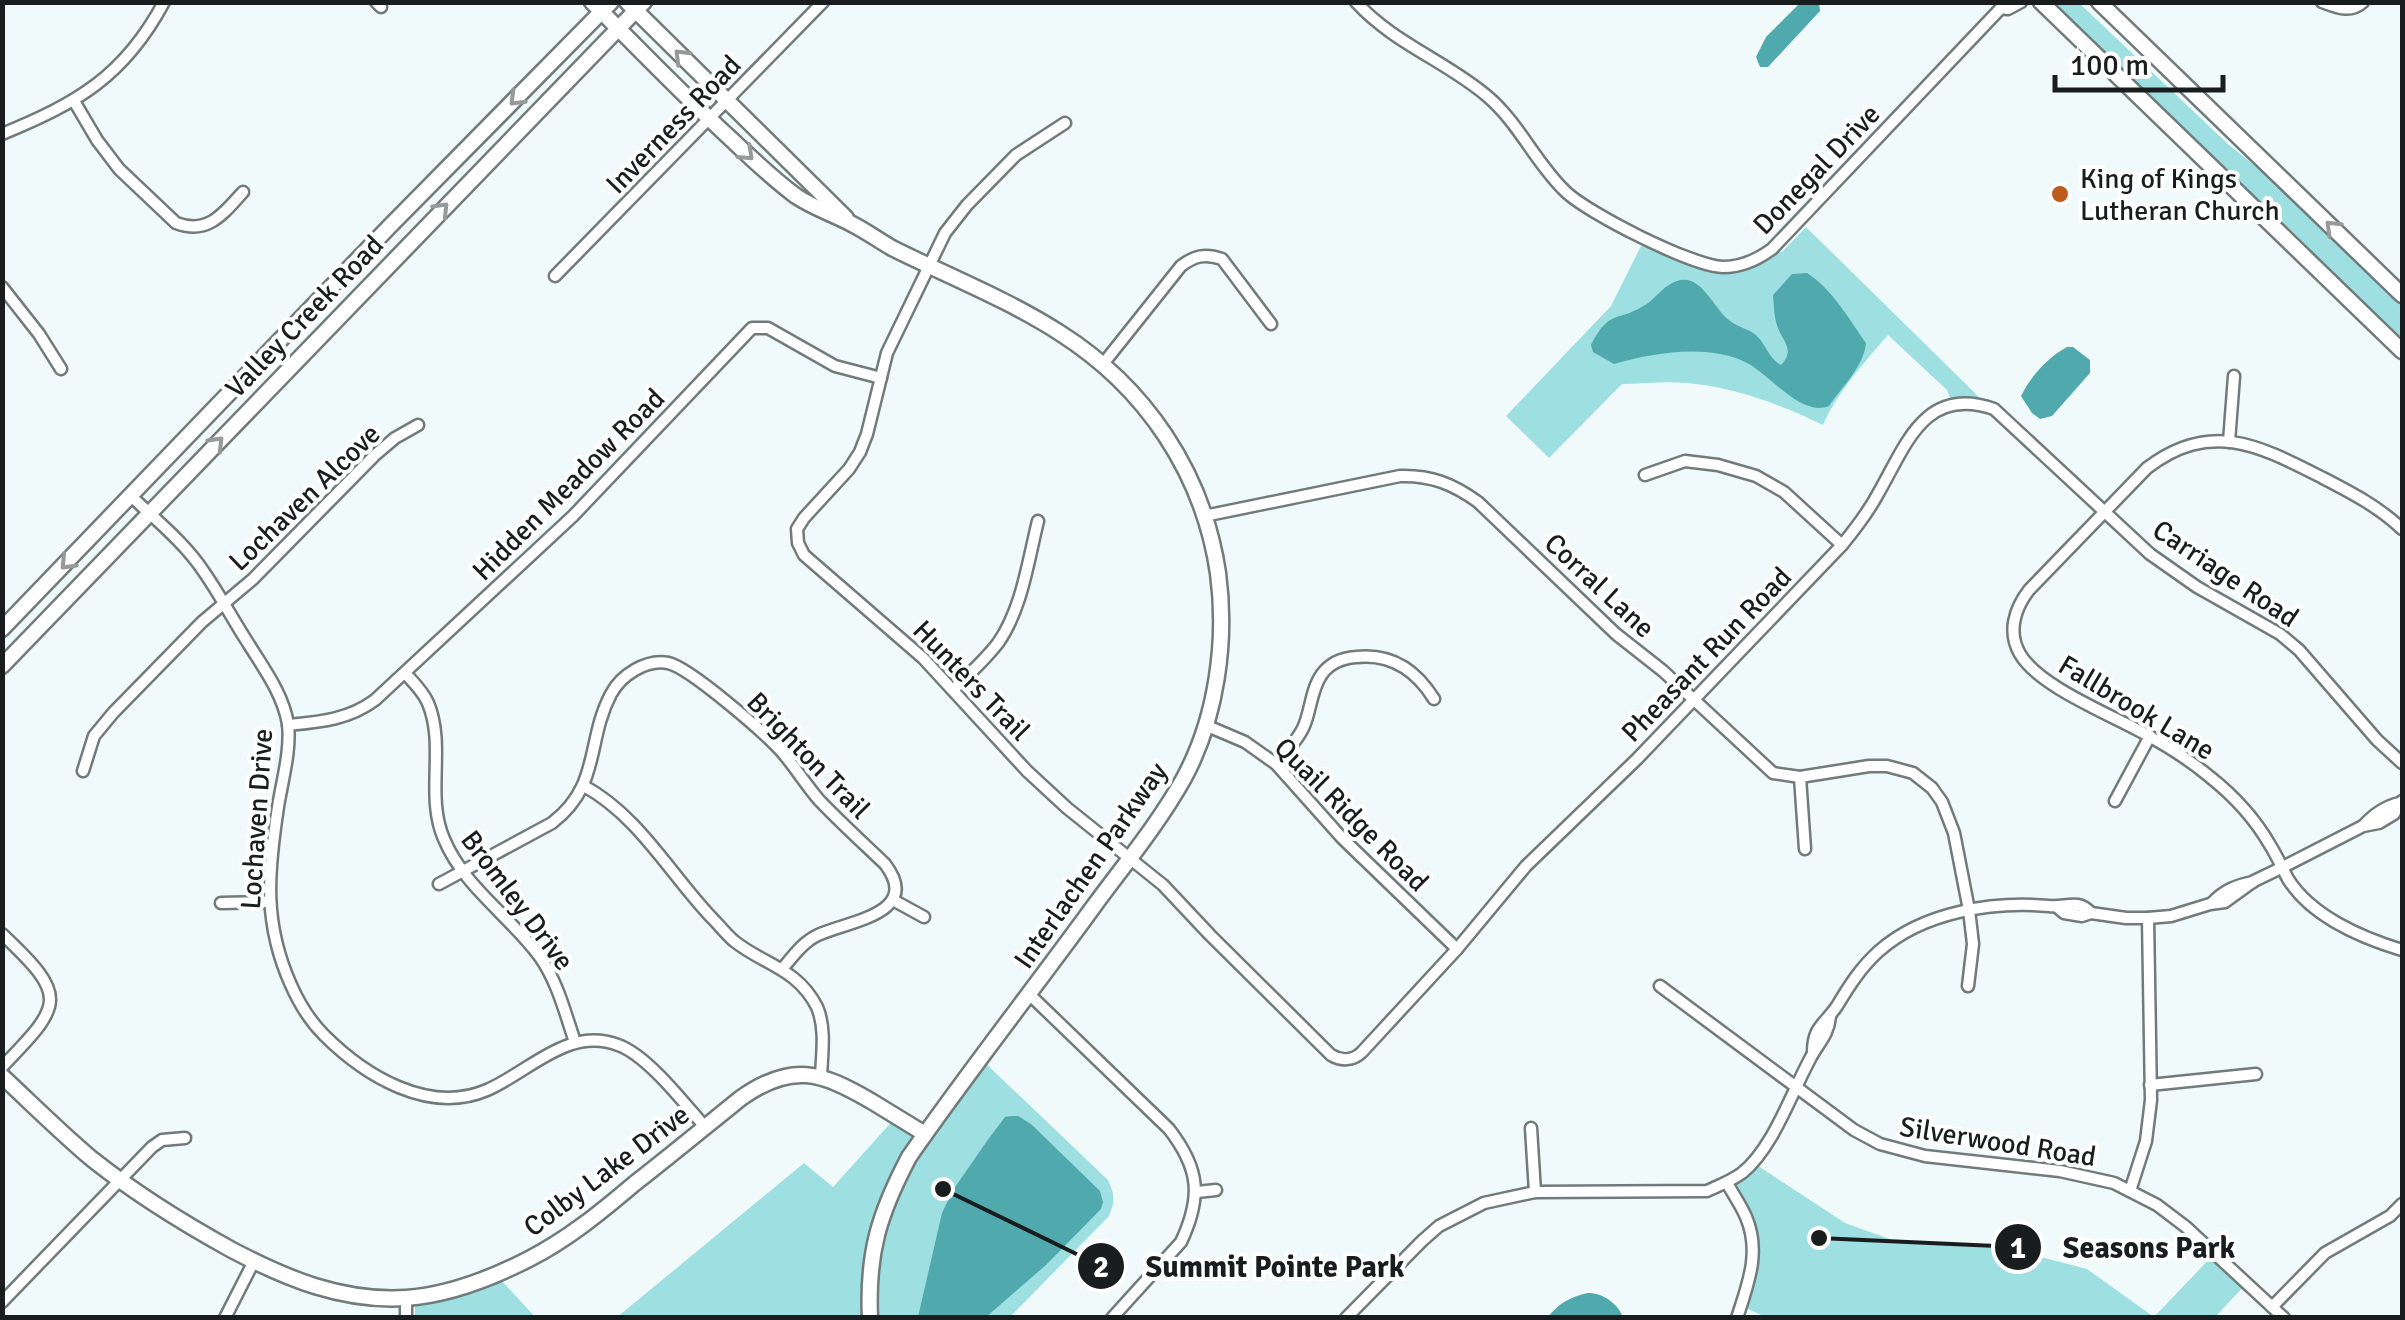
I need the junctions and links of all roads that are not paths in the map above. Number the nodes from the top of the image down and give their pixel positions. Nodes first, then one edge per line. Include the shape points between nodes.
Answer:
1 (164, 2) edge
2 (824, 2) edge
3 (1356, 2) edge
4 (2021, 2) edge
5 (2095, 2) edge
6 (2322, 2) edge
7 (2364, 2) edge
8 (2040, 3) edge
9 (635, 5) edge
10 (2001, 5) edge
11 (601, 6) edge
12 (618, 28) junction
13 (74, 101) junction
14 (727, 101) junction
15 (709, 119) junction
16 (1065, 123) dead end
17 (2, 134) edge
18 (242, 192) dead end
19 (850, 222) junction
20 (928, 265) junction
21 (555, 276) dead end
22 (2, 288) edge
23 (2402, 295) edge
24 (1271, 324) dead end
25 (2402, 351) edge
26 (1103, 364) junction
27 (61, 369) dead end
28 (2234, 376) dead end
29 (881, 378) junction
30 (418, 425) dead end
31 (2229, 442) junction
32 (1645, 475) dead end
33 (131, 496) junction
34 (2103, 512) junction
35 (150, 513) junction
36 (1204, 516) junction
37 (1038, 521) dead end
38 (2402, 529) edge
39 (1842, 545) junction
40 (222, 603) junction
41 (2, 630) edge
42 (2, 666) edge
43 (405, 673) junction
44 (953, 690) junction
45 (1694, 699) junction
46 (1434, 700) dead end
47 (288, 725) junction
48 (1205, 725) junction
49 (2150, 736) junction
50 (2402, 763) edge
51 (1276, 764) junction
52 (83, 771) dead end
53 (1800, 777) junction
54 (584, 786) junction
55 (2115, 802) dead end
56 (2402, 802) edge
57 (1806, 849) dead end
58 (1130, 858) junction
59 (2283, 867) junction
60 (462, 872) junction
61 (439, 884) dead end
62 (892, 900) junction
63 (268, 902) junction
64 (221, 903) dead end
65 (1969, 910) junction
66 (924, 916) dead end
67 (2148, 918) junction
68 (2, 934) edge
69 (1457, 949) junction
70 (2402, 950) edge
71 (783, 968) junction
72 (1660, 986) dead end
73 (1968, 986) dead end
74 (1029, 994) junction
75 (574, 1042) junction
76 (1343, 1060) joint
77 (2, 1067) edge
78 (2256, 1074) dead end
79 (2, 1076) edge
80 (821, 1076) junction
81 (2150, 1085) junction
82 (1796, 1086) junction
83 (705, 1127) junction
84 (1531, 1128) dead end
85 (925, 1134) junction
86 (185, 1138) dead end
87 (120, 1180) junction
88 (1727, 1182) junction
89 (1216, 1190) dead end
90 (2130, 1191) junction
91 (1197, 1192) junction
92 (1534, 1192) junction
93 (2402, 1204) edge
94 (254, 1261) junction
95 (406, 1298) junction
96 (2, 1302) edge
97 (2272, 1306) junction
98 (1351, 1316) edge
99 (226, 1318) edge
100 (406, 1318) edge
101 (870, 1318) edge
102 (1112, 1318) edge
103 (1737, 1318) edge
104 (2284, 1318) edge

1 - 13 street via 126,59
2 - 14 street, Inverness Road
3 - 10 street, Donegal Drive via 1399,40 1489,97 1584,207 1718,267 1744,264 1772,249
4 - 10 street, Donegal Drive via 2008,10
23 -> 5 street
6 - 7 street via 2344,10
8 - 25 street
9 - 12 street, Valley Creek Road
14 -> 9 street, Interlachen Parkway
11 - 12 street, Interlachen Parkway
11 -> 33 street, Valley Creek Road
12 - 15 street, Interlachen Parkway
35 -> 12 street, Valley Creek Road
13 - 17 street
13 - 18 street via 119,169 176,223 211,224
14 - 15 street, Inverness Road
14 - 19 street, Interlachen Parkway
15 -> 19 street, Interlachen Parkway via 796,195
15 - 21 street, Inverness Road
16 - 20 street, Hunters Trail via 1016,155 967,205
19 - 20 street, Interlachen Parkway
20 - 26 street, Interlachen Parkway via 1056,330
20 - 29 street, Hunters Trail
22 - 27 street
24 - 26 street via 1222,259 1201,255 1180,266
26 - 36 street, Interlachen Parkway via 1165,432
28 - 31 street
29 - 43 street, Hidden Meadow Road via 834,366 768,328 752,328 573,516
29 - 44 street, Hunters Trail via 860,452 804,518 798,544
30 - 40 street, Lochaven Alcove via 375,455
31 - 34 street, Fallbrook Lane via 2163,456
31 - 38 street via 2276,454 2364,499
32 - 39 street via 1685,461 1756,476 1784,492
33 - 35 street, Lochaven Drive
33 -> 41 street, Valley Creek Road
34 - 39 street, Pheasant Run Road via 2005,418 1990,408 1958,404 1916,426
34 - 49 street, Fallbrook Lane via 2022,599 2015,643 2040,676
34 - 50 street, Carriage Road via 2172,570 2300,650
35 - 40 street, Lochaven Drive via 189,552
35 - 42 street, Valley Creek Road
36 - 45 street, Corral Lane via 1400,476 1438,479 1478,502
36 - 48 street, Interlachen Parkway via 1222,620
37 - 44 street via 1008,627
39 - 45 street, Pheasant Run Road
40 - 47 street, Lochaven Drive via 274,685
40 - 52 street, Lochaven Alcove via 113,713 94,736
43 - 47 street, Hidden Meadow Road via 362,710
43 - 60 street, Bromley Drive via 429,704 437,818
44 - 58 street, Hunters Trail via 1027,771
45 - 53 street, Corral Lane via 1773,774
45 - 69 street, Pheasant Run Road via 1526,866
46 - 51 street via 1399,663 1345,658 1322,674 1302,731
47 - 63 street, Lochaven Drive
48 - 51 street, Quail Ridge Road
48 - 58 street, Interlachen Parkway via 1185,777
49 - 55 street
49 - 59 street, Fallbrook Lane via 2229,793
51 - 69 street, Quail Ridge Road
53 - 57 street
53 - 65 street via 1869,766 1913,773 1942,802
54 - 60 street, Brighton Trail via 565,813
54 - 62 street, Brighton Trail via 616,686 626,674 668,657 782,751 894,876
54 - 71 street via 624,813 734,940
56 - 59 street
58 - 74 street, Interlachen Parkway
58 - 76 street, Hunters Trail
59 - 67 street via 2210,904
59 - 70 street, Fallbrook Lane via 2304,898 2326,914
60 - 61 street, Brighton Trail
60 - 75 street, Bromley Drive via 539,956
62 - 66 street
62 - 71 street via 873,916 818,934
63 - 64 street
63 - 75 street, Lochaven Drive via 283,966 305,1011 357,1064 409,1091 474,1095
65 - 67 street via 2066,903 2091,913
65 - 73 street
65 - 82 street via 1894,938 1863,967
67 - 81 street
68 - 77 street via 41,972 51,1003 39,1028
69 - 76 street, Pheasant Run Road via 1358,1056
71 - 80 street via 818,1010
72 - 82 street, Silverwood Road
74 - 85 street, Interlachen Parkway
74 - 91 street via 1169,1129 1185,1152
75 - 83 street via 604,1041 634,1052
78 - 81 street
79 - 87 street, Colby Lake Drive
80 - 83 street, Colby Lake Drive via 761,1084
80 - 85 street
81 - 90 street via 2146,1141
82 - 88 street via 1756,1157
82 - 90 street, Silverwood Road via 1880,1144 1926,1156 2060,1171
83 - 95 street, Colby Lake Drive via 548,1248 467,1284
84 - 92 street
85 - 101 street, Interlachen Parkway via 882,1213 869,1275
86 - 87 street via 162,1140
87 - 94 street, Colby Lake Drive
87 - 96 street
88 - 92 street via 1707,1191
88 - 103 street via 1746,1215 1754,1250
89 - 91 street
90 - 97 street, Silverwood Road via 2186,1228
91 - 102 street via 1182,1242
92 - 98 street via 1484,1203 1440,1226
93 - 97 street via 2325,1253
94 - 95 street, Colby Lake Drive via 332,1292
94 - 99 street
95 - 100 street
97 - 104 street, Silverwood Road

